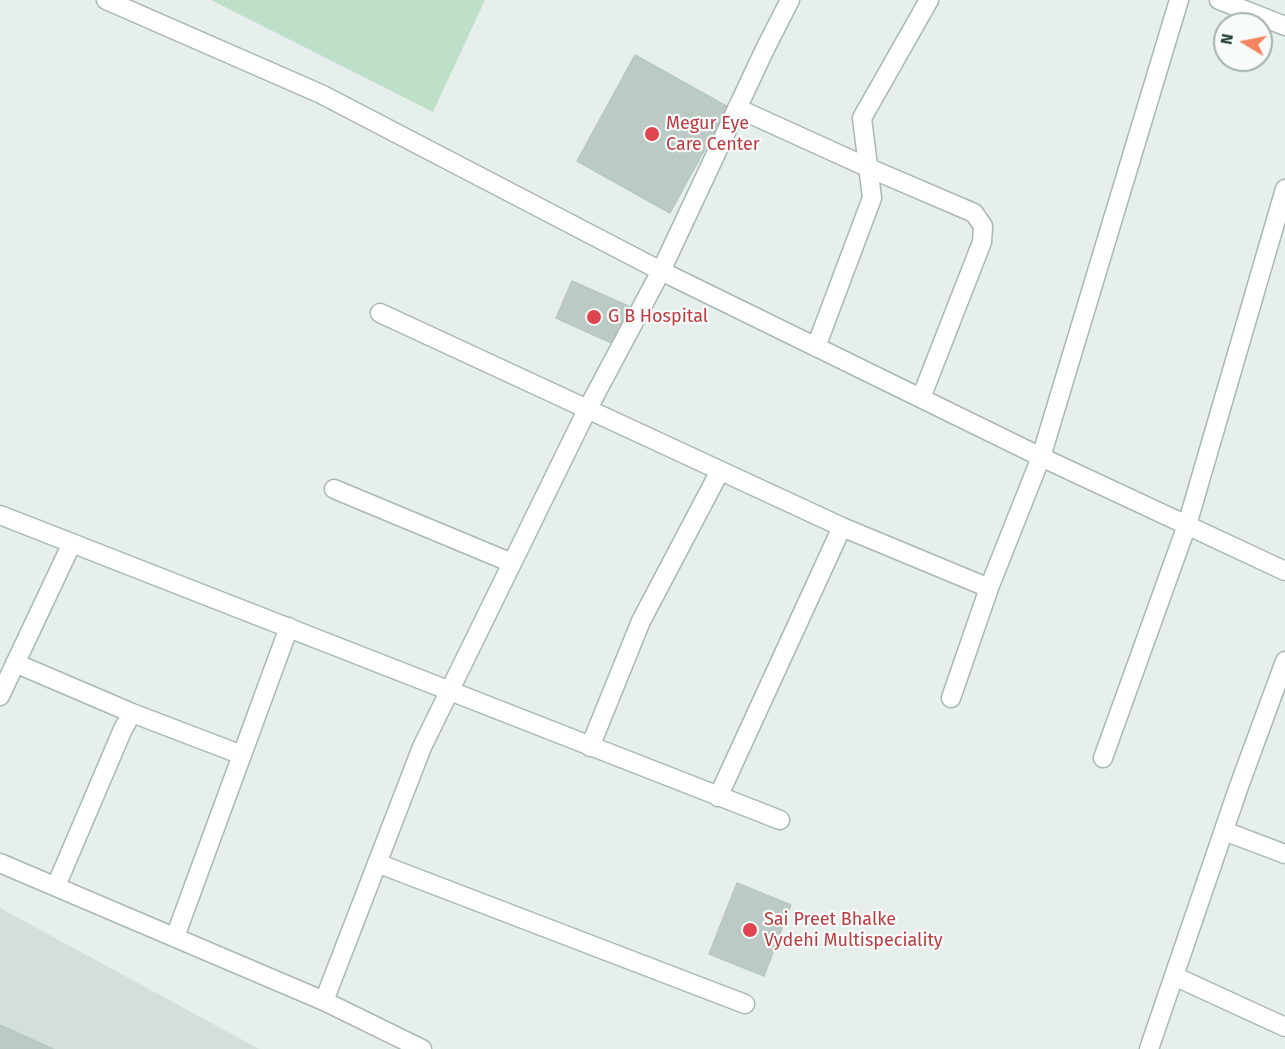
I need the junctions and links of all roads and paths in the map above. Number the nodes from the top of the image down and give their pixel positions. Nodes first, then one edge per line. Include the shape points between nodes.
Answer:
1 (106, 0) edge
2 (790, 0) edge
3 (929, 0) edge
4 (1179, 0) edge
5 (1219, 0) edge
6 (1285, 26) edge
7 (737, 108) junction
8 (869, 168) junction
9 (1285, 189) edge
10 (662, 271) junction
11 (380, 313) dead end
12 (816, 347) junction
13 (921, 398) junction
14 (587, 410) junction
15 (1041, 457) junction
16 (720, 471) junction
17 (334, 489) dead end
18 (0, 515) edge
19 (1187, 525) junction
20 (842, 527) junction
21 (72, 543) junction
22 (512, 563) junction
23 (1285, 571) edge
24 (989, 588) junction
25 (289, 627) junction
26 (1285, 661) edge
27 (15, 663) junction
28 (450, 691) junction
29 (0, 696) edge
30 (951, 698) dead end
31 (132, 713) junction
32 (590, 747) junction
33 (242, 755) junction
34 (1103, 758) dead end
35 (718, 797) junction
36 (780, 820) dead end
37 (1224, 831) junction
38 (1285, 854) edge
39 (0, 863) edge
40 (377, 863) junction
41 (56, 886) junction
42 (175, 937) junction
43 (1174, 976) junction
44 (324, 1001) junction
45 (745, 1004) dead end
46 (1285, 1028) edge
47 (422, 1049) edge
48 (1149, 1049) edge

1 - 10 street via 321,94
2 - 7 street
3 - 8 street via 862,118
4 - 15 street
5 - 6 street
7 - 8 street
7 - 10 street
8 - 12 street via 872,198
8 - 13 street via 974,213 983,226 982,242
9 - 19 street
10 - 12 street
10 - 14 street
11 - 14 street
12 - 13 street
13 - 15 street
14 - 16 street
14 - 22 street
15 - 19 street
15 - 24 street
16 - 20 street
16 - 32 street via 641,621
17 - 22 street
18 - 21 street
19 - 23 street
19 - 34 street
20 - 24 street
20 - 35 street
21 - 25 street
21 - 27 street
22 - 28 street
24 - 30 street
25 - 28 street
25 - 33 street
26 - 37 street
27 - 29 street
27 - 31 street
28 - 32 street
28 - 40 street via 422,747
31 - 33 street
31 - 41 street
32 - 35 street
33 - 42 street
35 - 36 street
37 - 38 street
37 - 43 street
39 - 41 street
40 - 44 street
40 - 45 street
41 - 42 street
42 - 44 street
43 - 46 street
43 - 48 street
44 - 47 street

